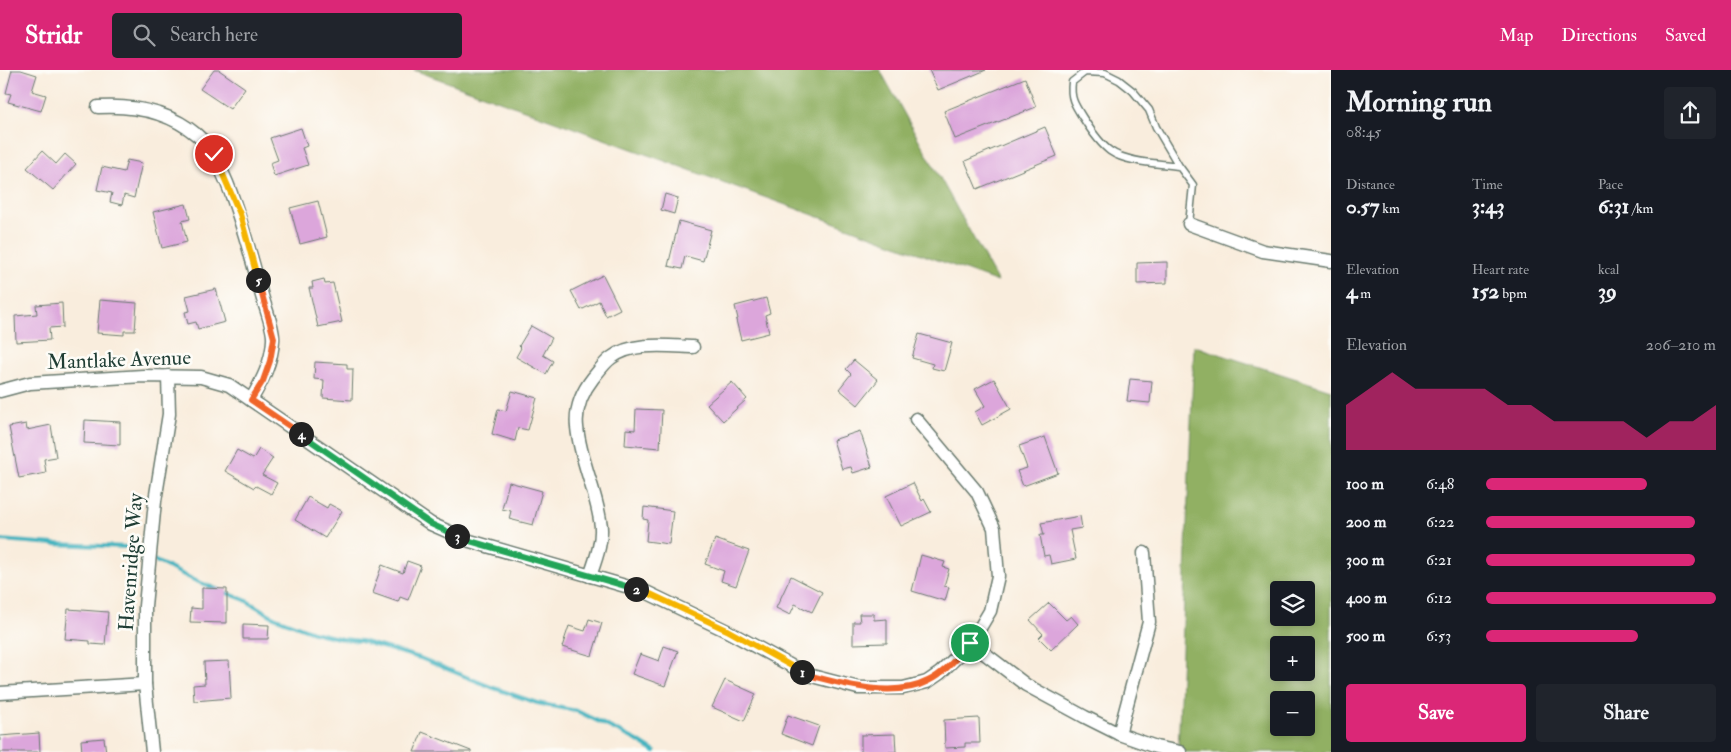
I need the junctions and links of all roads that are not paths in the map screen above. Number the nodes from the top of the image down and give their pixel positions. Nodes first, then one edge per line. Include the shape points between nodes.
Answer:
1 (98, 107) dead end
2 (1179, 166) junction
3 (1189, 224) joint
4 (1331, 261) edge
5 (693, 347) dead end
6 (168, 376) junction
7 (0, 391) edge
8 (251, 400) junction
9 (916, 419) dead end
10 (1144, 553) dead end
11 (590, 576) junction
12 (970, 643) junction
13 (145, 684) junction
14 (0, 693) edge
15 (1119, 734) junction
16 (152, 752) edge
17 (1180, 752) edge

1 - 8 street via 148,110 176,120 198,136 214,154 240,214 274,338 263,381
2 - 2 lane via 1149,110 1134,91 1106,73 1085,72 1072,82 1070,95 1076,107 1111,152 1138,162
2 - 3 lane via 1194,185
3 - 4 street via 1263,251
5 - 11 street via 653,345 630,349 612,357 585,388 577,426 582,459 601,521
6 - 7 street, Mantlake Avenue via 30,383
6 - 8 street, Mantlake Avenue via 216,380
6 - 13 street, Havenridge Way via 169,414 155,501 145,606
8 - 11 street, Mantlake Avenue via 431,524 470,541
9 - 12 street, Mantlake Avenue via 976,492 994,528 998,576 990,611
10 - 15 street via 1149,622
11 - 12 street, Mantlake Avenue via 646,592 727,630 808,675 858,688 903,688 927,682
12 - 15 street via 1026,685
13 - 14 street
13 - 16 street, Havenridge Way
15 - 17 street

